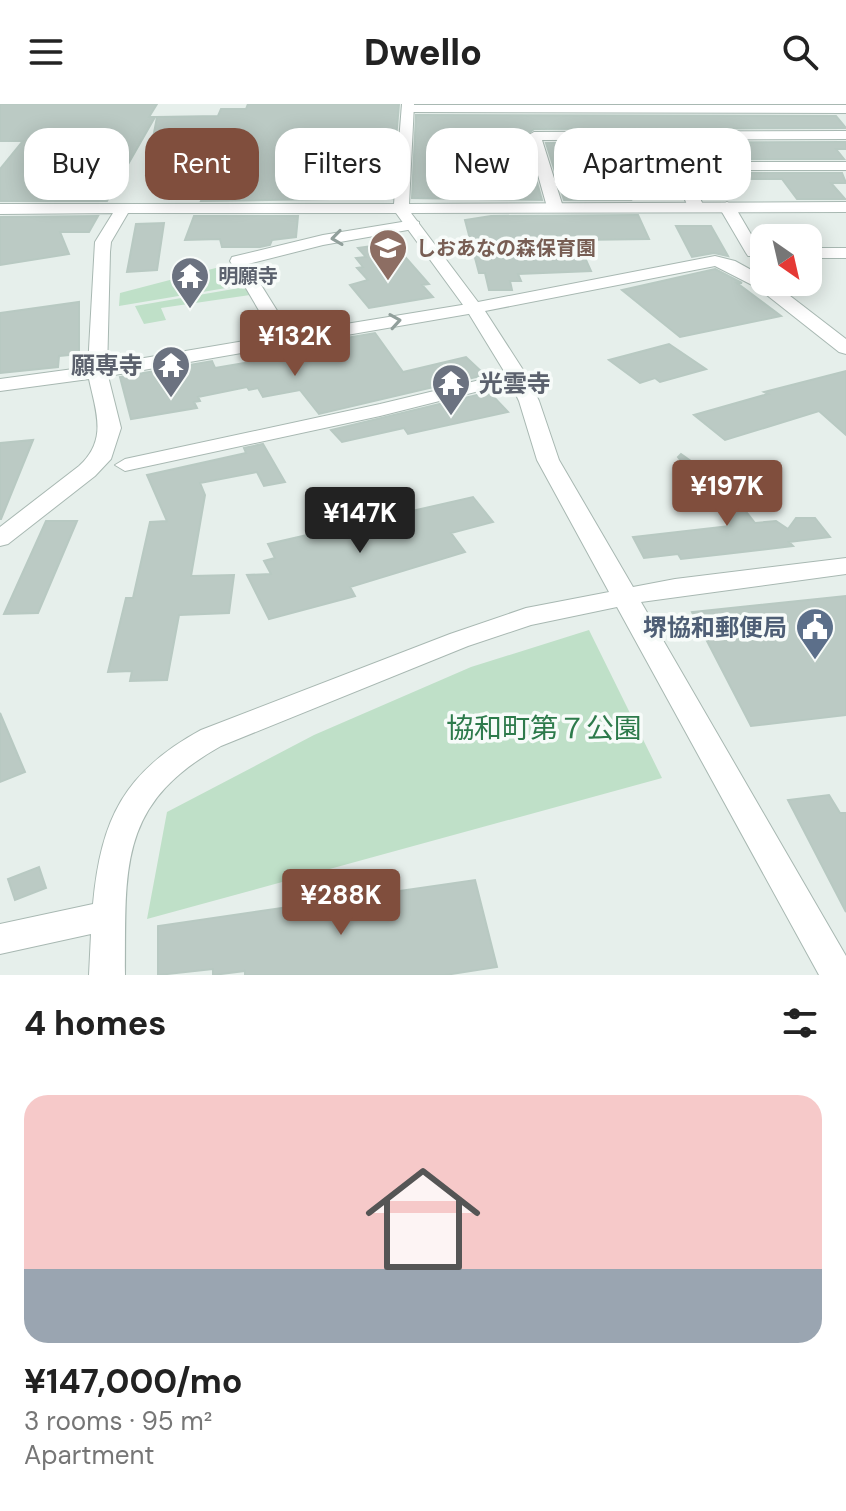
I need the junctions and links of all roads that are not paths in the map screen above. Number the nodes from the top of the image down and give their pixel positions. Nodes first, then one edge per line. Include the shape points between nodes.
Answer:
1 (408, 106) edge
2 (649, 106) edge
3 (843, 109) edge
4 (659, 128) edge
5 (751, 135) edge
6 (846, 135) edge
7 (554, 136) edge
8 (751, 162) edge
9 (754, 166) joint
10 (846, 166) edge
11 (693, 200) edge
12 (555, 207) junction
13 (696, 207) junction
14 (727, 207) junction
15 (846, 207) edge
16 (0, 209) edge
17 (123, 209) junction
18 (407, 217) junction
19 (750, 240) edge
20 (822, 253) edge
21 (846, 253) edge
22 (750, 256) edge
23 (726, 263) junction
24 (474, 308) junction
25 (285, 339) junction
26 (846, 348) edge
27 (97, 372) junction
28 (517, 376) junction
29 (0, 385) edge
30 (125, 465) dead end
31 (0, 539) edge
32 (846, 566) edge
33 (623, 596) junction
34 (109, 915) junction
35 (0, 939) edge
36 (107, 975) edge
37 (838, 975) edge

1 - 2 street
1 - 18 street
2 - 3 street
2 - 4 street
5 - 6 street
7 - 12 street via 534,136
8 - 9 street
9 - 10 street
11 - 13 street
12 - 13 street
12 - 18 street
13 - 14 street
14 - 15 street
14 - 19 street
16 - 17 street
17 - 18 street
17 - 27 street via 103,242
18 - 24 street
18 -> 25 street via 238,261
20 - 21 street
22 - 23 street
23 - 24 street via 701,263
23 - 26 street
25 -> 24 street
24 - 28 street
25 - 27 street
27 - 29 street
27 - 31 street via 110,428 100,459
28 - 30 street
28 - 33 street via 548,460
32 - 33 street
33 - 34 street via 526,617 459,640 211,738 176,758 130,809 115,864
33 - 37 street
34 - 35 street
34 - 36 street

